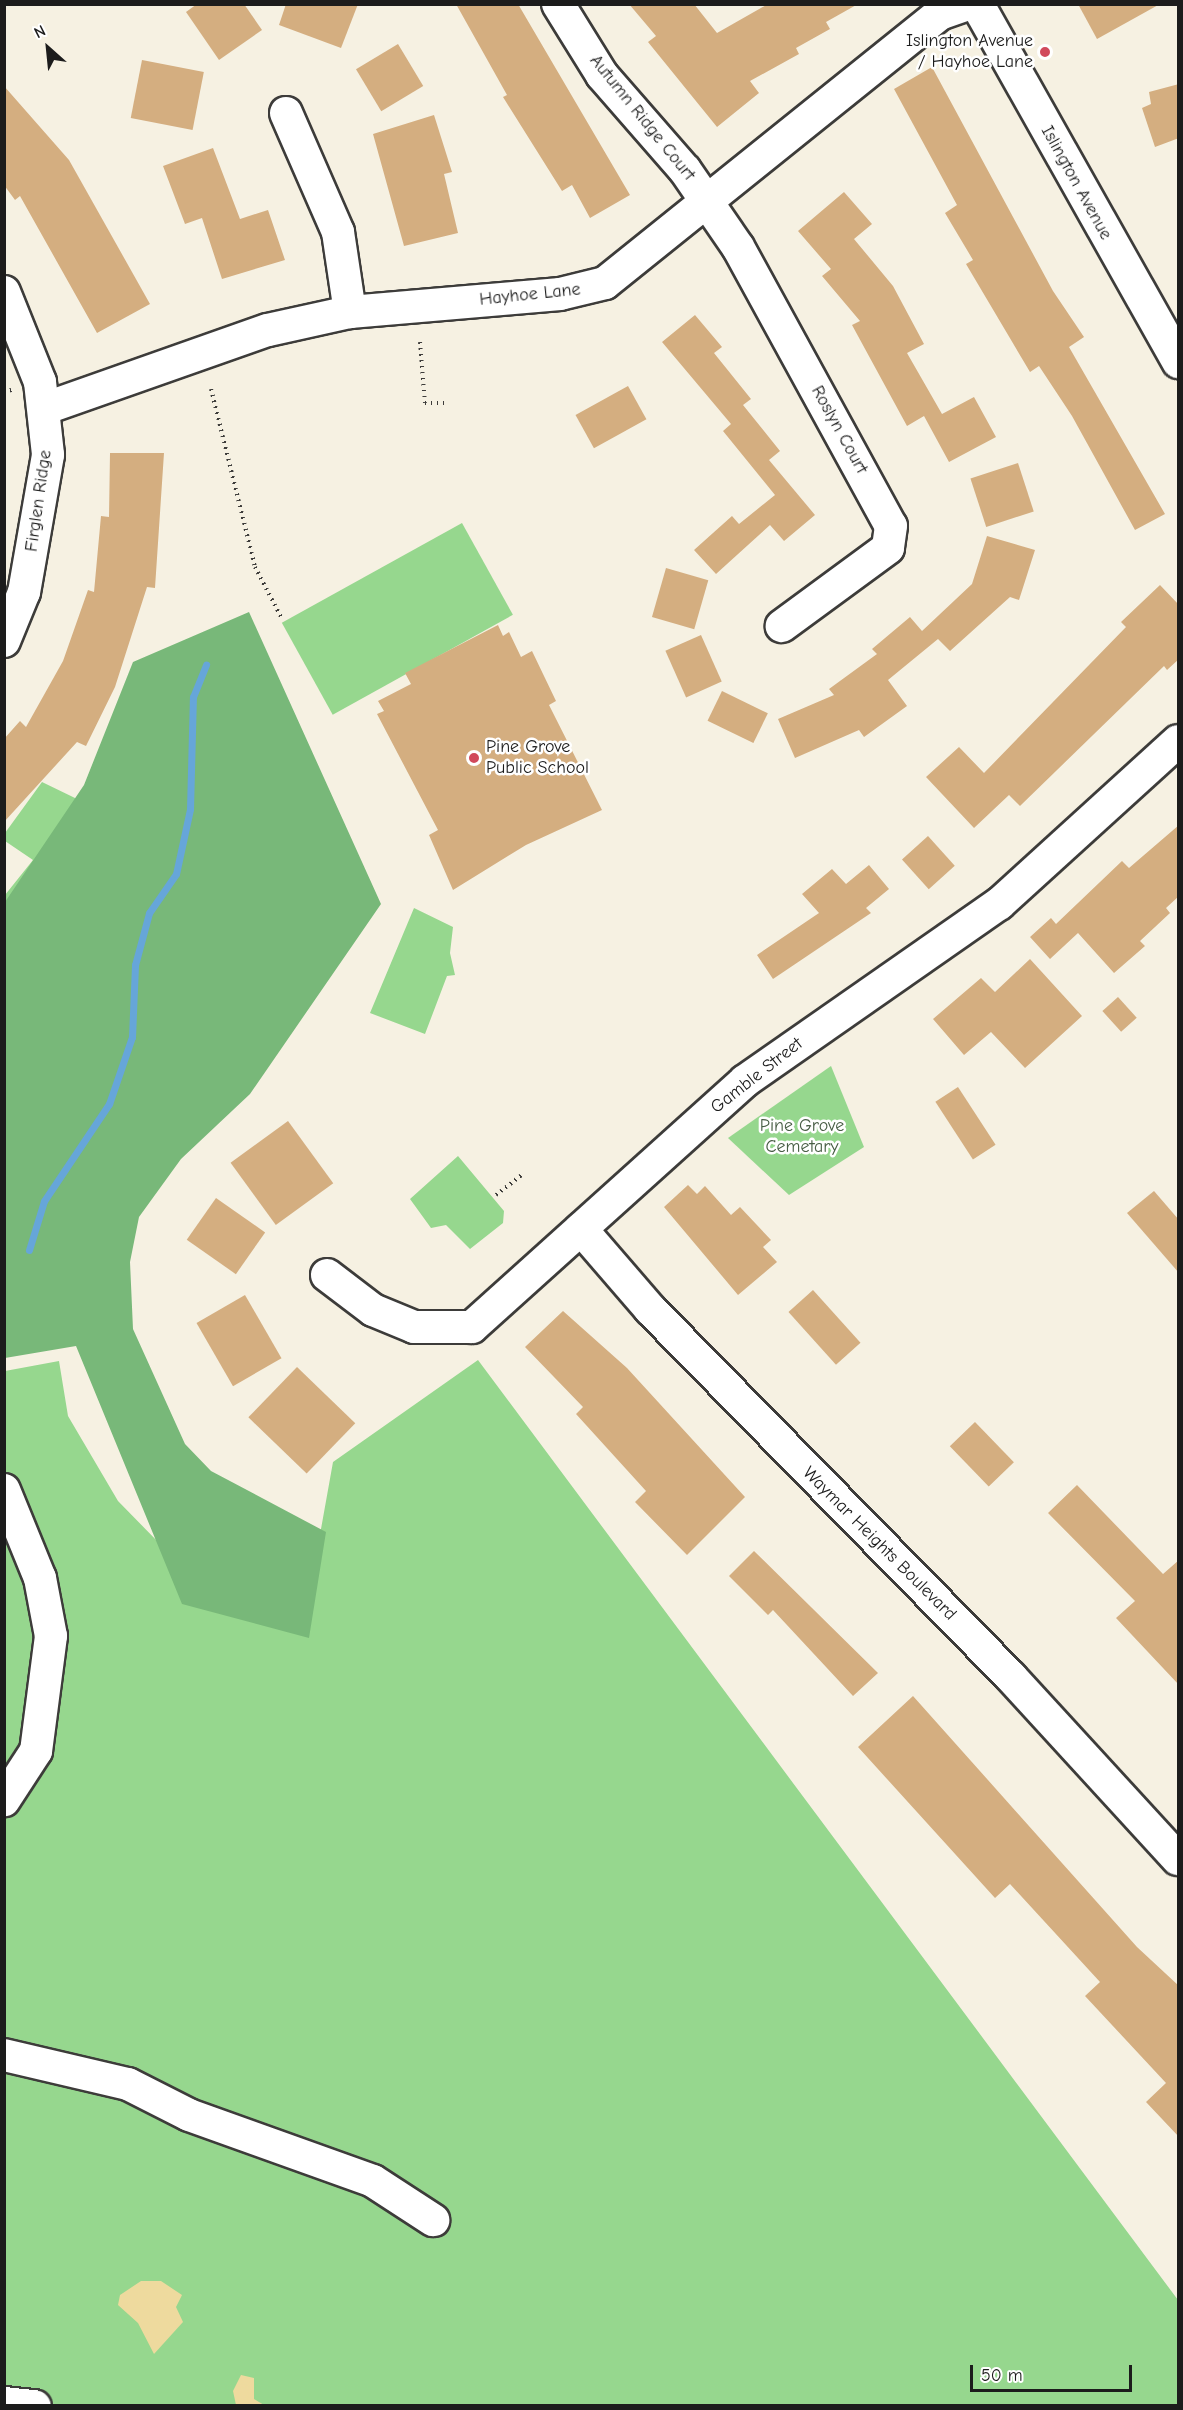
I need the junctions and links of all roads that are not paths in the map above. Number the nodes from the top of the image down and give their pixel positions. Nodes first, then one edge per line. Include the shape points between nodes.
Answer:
1 (558, 4) edge
2 (968, 4) edge
3 (977, 4) edge
4 (286, 113) dead end
5 (708, 201) junction
6 (4, 292) edge
7 (350, 312) junction
8 (1179, 361) edge
9 (46, 408) junction
10 (782, 626) dead end
11 (4, 641) edge
12 (1179, 741) edge
13 (581, 1229) junction
14 (327, 1275) dead end
15 (4, 1490) edge
16 (4, 1800) edge
17 (1179, 1859) edge
18 (4, 2055) edge
19 (434, 2220) dead end
20 (4, 2403) edge
21 (35, 2406) edge

1 - 5 street, Autumn Ridge Court via 602,75
2 - 5 street, Hayhoe Lane via 939,14
3 - 8 main road, Islington Avenue
4 - 7 street via 338,232
5 - 7 street, Hayhoe Lane via 618,275 592,288
5 - 10 street, Roslyn Court via 891,526 888,548
6 - 9 street, Firglen Ridge
7 - 9 street, Hayhoe Lane via 268,330
9 - 11 street, Firglen Ridge via 43,502 24,592
12 - 13 street, Gamble Street via 1016,891 745,1081
13 - 14 street, Gamble Street via 472,1327 414,1327 373,1310
13 - 17 street, Waymar Heights Boulevard via 650,1309 1011,1677
15 - 16 street via 40,1578 51,1636 36,1750
18 - 19 street via 128,2084 189,2115 373,2181
20 - 21 street

